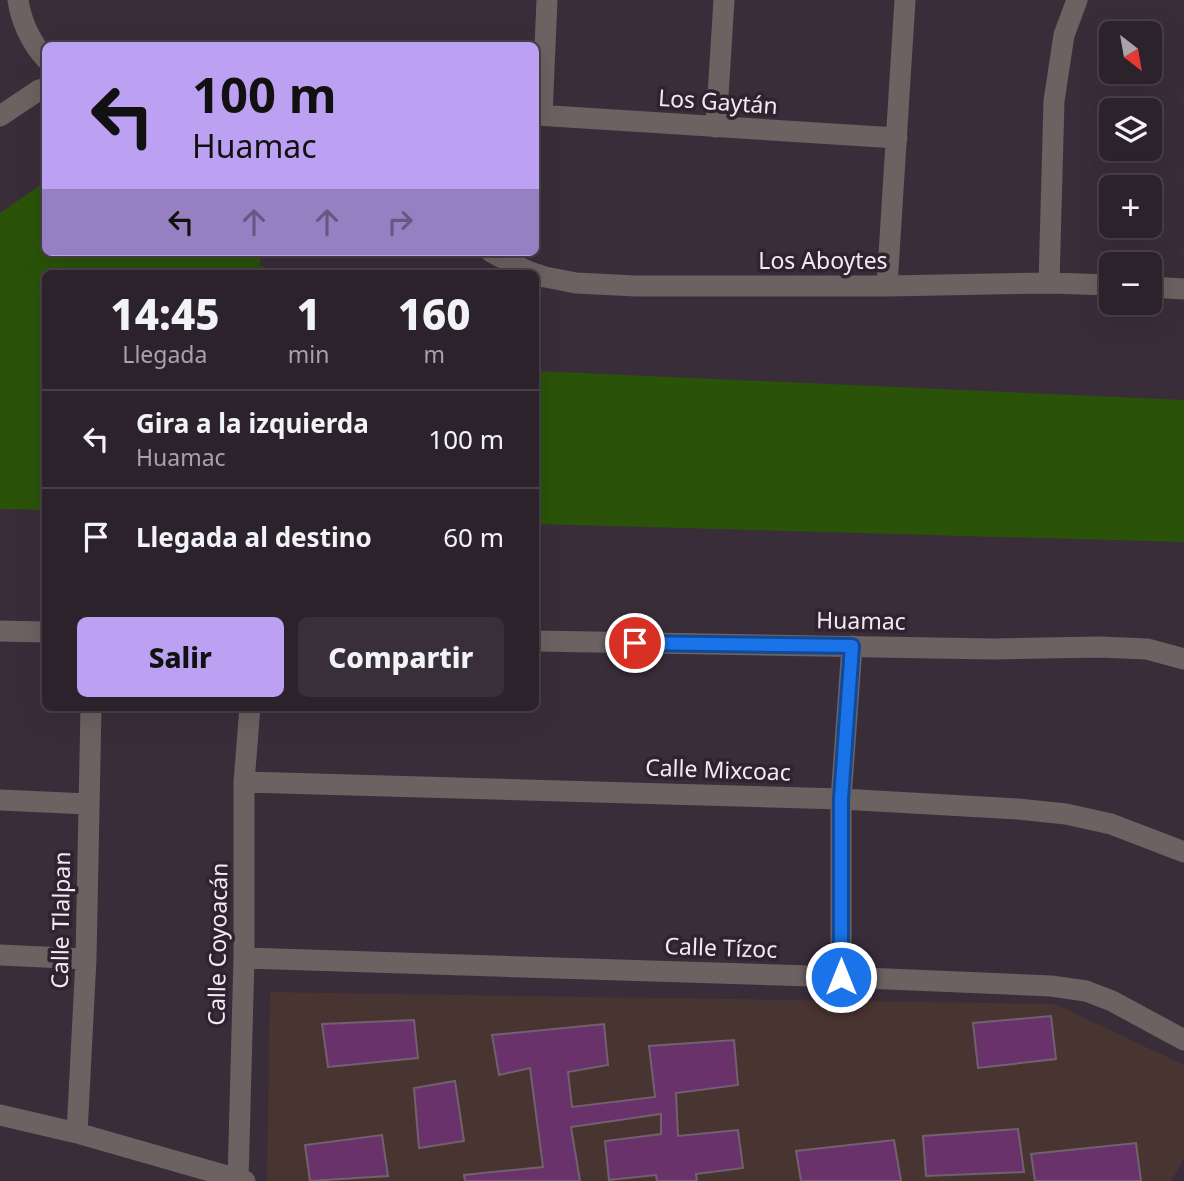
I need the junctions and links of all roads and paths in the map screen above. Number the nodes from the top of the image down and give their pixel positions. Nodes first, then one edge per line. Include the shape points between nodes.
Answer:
1 (18, 0) edge
2 (547, 0) edge
3 (724, 0) edge
4 (905, 0) edge
5 (1077, 0) edge
6 (42, 55) edge
7 (42, 90) edge
8 (539, 115) edge
9 (0, 116) edge
10 (716, 127) junction
11 (897, 138) junction
12 (498, 256) edge
13 (523, 270) edge
14 (539, 275) edge
15 (1049, 283) junction
16 (1099, 285) edge
17 (887, 286) junction
18 (1162, 288) edge
19 (1184, 289) edge
20 (0, 631) edge
21 (42, 632) edge
22 (539, 641) edge
23 (852, 646) junction
24 (1184, 659) edge
25 (91, 711) edge
26 (250, 711) edge
27 (244, 782) junction
28 (841, 799) junction
29 (0, 800) edge
30 (88, 804) junction
31 (1184, 852) edge
32 (0, 955) edge
33 (244, 958) junction
34 (86, 959) junction
35 (841, 977) junction
36 (1184, 1040) edge
37 (0, 1115) edge
38 (77, 1133) junction
39 (240, 1180) edge

1 - 6 street via 27,31
2 - 8 street
3 - 10 street
4 - 11 street
5 - 15 street via 1064,36 1054,102
7 - 9 street
8 - 10 street, Los Gaytán
10 - 11 street, Los Gaytán
11 - 17 street
12 - 13 street, Los Aboytes
14 - 17 street, Los Aboytes via 576,283 636,286
15 - 16 street, Los Aboytes
15 - 17 street, Los Aboytes
18 - 19 street
20 - 21 street
22 - 23 street, Huamac
23 - 24 street, Huamac via 1100,647 1147,649
23 - 28 street
25 - 30 street, Calle Tlalpan
26 - 27 street, Calle Coyoacán
27 - 28 street, Calle Mixcoac
27 - 33 street, Calle Coyoacán
28 - 31 street, Calle Mixcoac via 1066,814 1111,824
28 - 35 street
29 - 30 street
30 - 34 street, Calle Tlalpan
32 - 34 street
33 - 35 street, Calle Tízoc
33 - 39 street, Calle Coyoacán
34 - 38 street, Calle Tlalpan
35 - 36 street, Calle Tízoc via 1086,991
37 - 38 street
38 - 39 street

